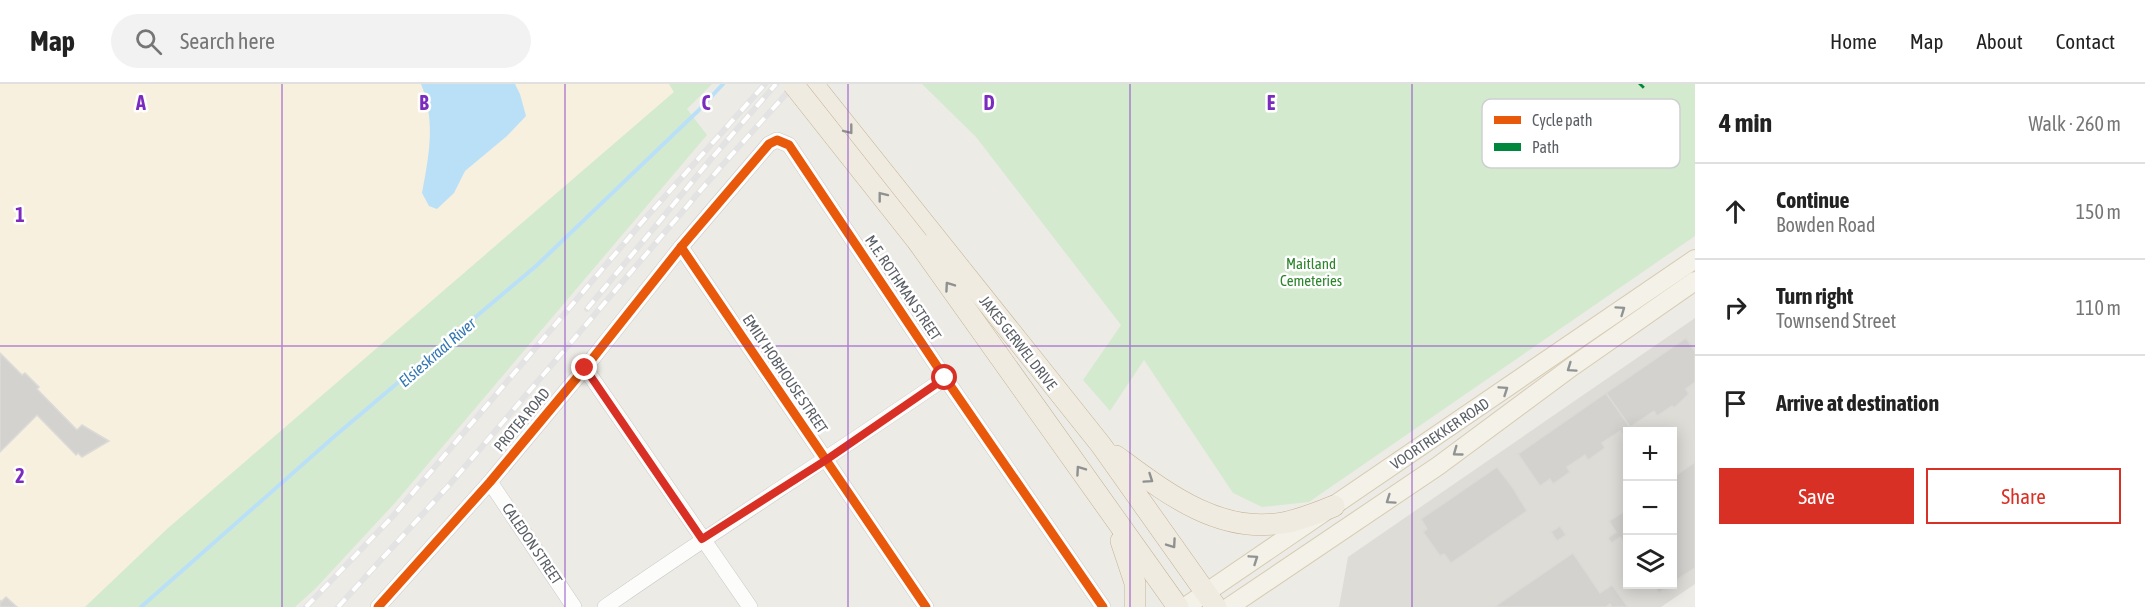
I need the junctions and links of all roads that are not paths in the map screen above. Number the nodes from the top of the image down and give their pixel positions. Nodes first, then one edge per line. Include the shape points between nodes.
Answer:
1 (793, 84) edge
2 (813, 84) edge
3 (777, 140) joint
4 (925, 239) junction
5 (681, 247) junction
6 (1695, 259) edge
7 (1695, 281) edge
8 (585, 368) junction
9 (945, 378) junction
10 (1101, 445) junction
11 (826, 460) junction
12 (490, 482) junction
13 (1334, 506) junction
14 (1113, 518) junction
15 (702, 539) junction
16 (1211, 600) edge
17 (388, 603) edge
18 (574, 607) edge
19 (605, 607) edge
20 (750, 607) edge
21 (926, 607) edge
22 (1103, 607) edge
23 (1136, 607) edge
24 (1178, 607) edge
25 (1185, 607) edge
26 (1229, 607) edge

4 -> 1 highway, JAKES GERWEL DRIVE, bridge
2 -> 4 highway, JAKES GERWEL DRIVE
3 - 5 street, PROTEA ROAD via 769,144
3 - 9 street, M.E. ROTHMAN STREET via 789,145
4 - 10 highway, JAKES GERWEL DRIVE
14 -> 4 highway, JAKES GERWEL DRIVE
5 - 8 street, PROTEA ROAD
5 - 11 street, EMILY HOBHOUSE STREET
13 -> 6 main road, VOORTREKKER ROAD
7 -> 26 main road, VOORTREKKER ROAD via 1438,466
8 - 12 street, PROTEA ROAD
8 - 15 street
9 - 11 street
9 - 22 street, M.E. ROTHMAN STREET
10 -> 13 highway via 1180,500 1226,520 1275,524
10 -> 16 highway, JAKES GERWEL DRIVE
11 - 15 street
11 - 21 street, EMILY HOBHOUSE STREET
12 - 17 street, PROTEA ROAD
12 - 18 street, CALEDON STREET
16 -> 13 main road, VOORTREKKER ROAD
14 - 23 highway via 1133,574
14 - 24 highway, JAKES GERWEL DRIVE
15 - 19 street
15 - 20 street
16 - 25 main road, VOORTREKKER ROAD

